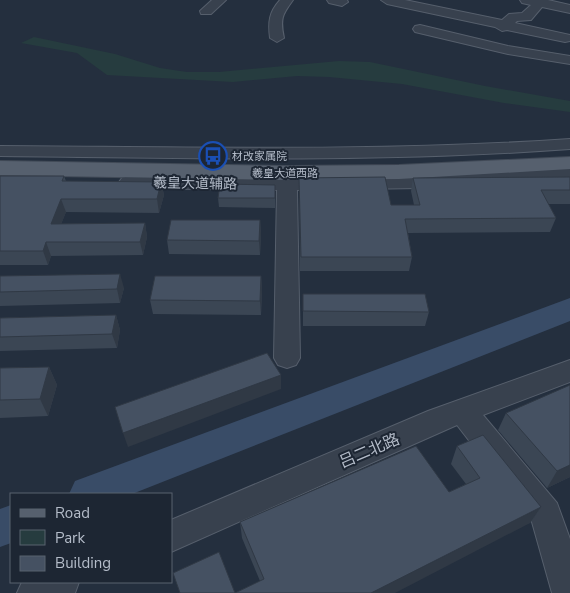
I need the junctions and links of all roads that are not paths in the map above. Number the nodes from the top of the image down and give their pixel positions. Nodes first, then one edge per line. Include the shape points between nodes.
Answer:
1 (220, 0) edge
2 (287, 0) edge
3 (387, 0) edge
4 (444, 0) edge
5 (536, 1) edge
6 (570, 9) edge
7 (206, 11) dead end
8 (526, 17) junction
9 (504, 26) junction
10 (420, 29) dead end
11 (277, 38) dead end
12 (565, 38) dead end
13 (486, 45) junction
14 (570, 60) edge
15 (570, 144) edge
16 (570, 155) edge
17 (1, 161) edge
18 (570, 163) edge
19 (570, 173) edge
20 (0, 180) edge
21 (287, 184) junction
22 (286, 358) dead end
23 (570, 371) edge
24 (462, 411) junction
25 (172, 536) edge
26 (60, 583) edge
27 (35, 593) edge
28 (570, 593) edge

1 - 7 street
2 - 11 street via 277,10 274,23
3 - 9 street
4 - 8 street
5 - 6 street
5 - 8 street
8 - 9 street via 514,17
9 - 12 street
9 - 13 street
10 - 13 street
13 - 14 street
15 - 17 street via 488,150
16 - 17 main road, 羲皇大道西路 via 389,163
17 - 18 main road, 羲皇大道西路 via 288,173 399,172
19 - 21 street, 羲皇大道辅路 via 420,182
20 - 21 street, 羲皇大道辅路
21 - 22 street
23 - 24 street, 吕二北路
24 - 25 street, 吕二北路
24 - 28 street via 546,514
26 - 27 street

